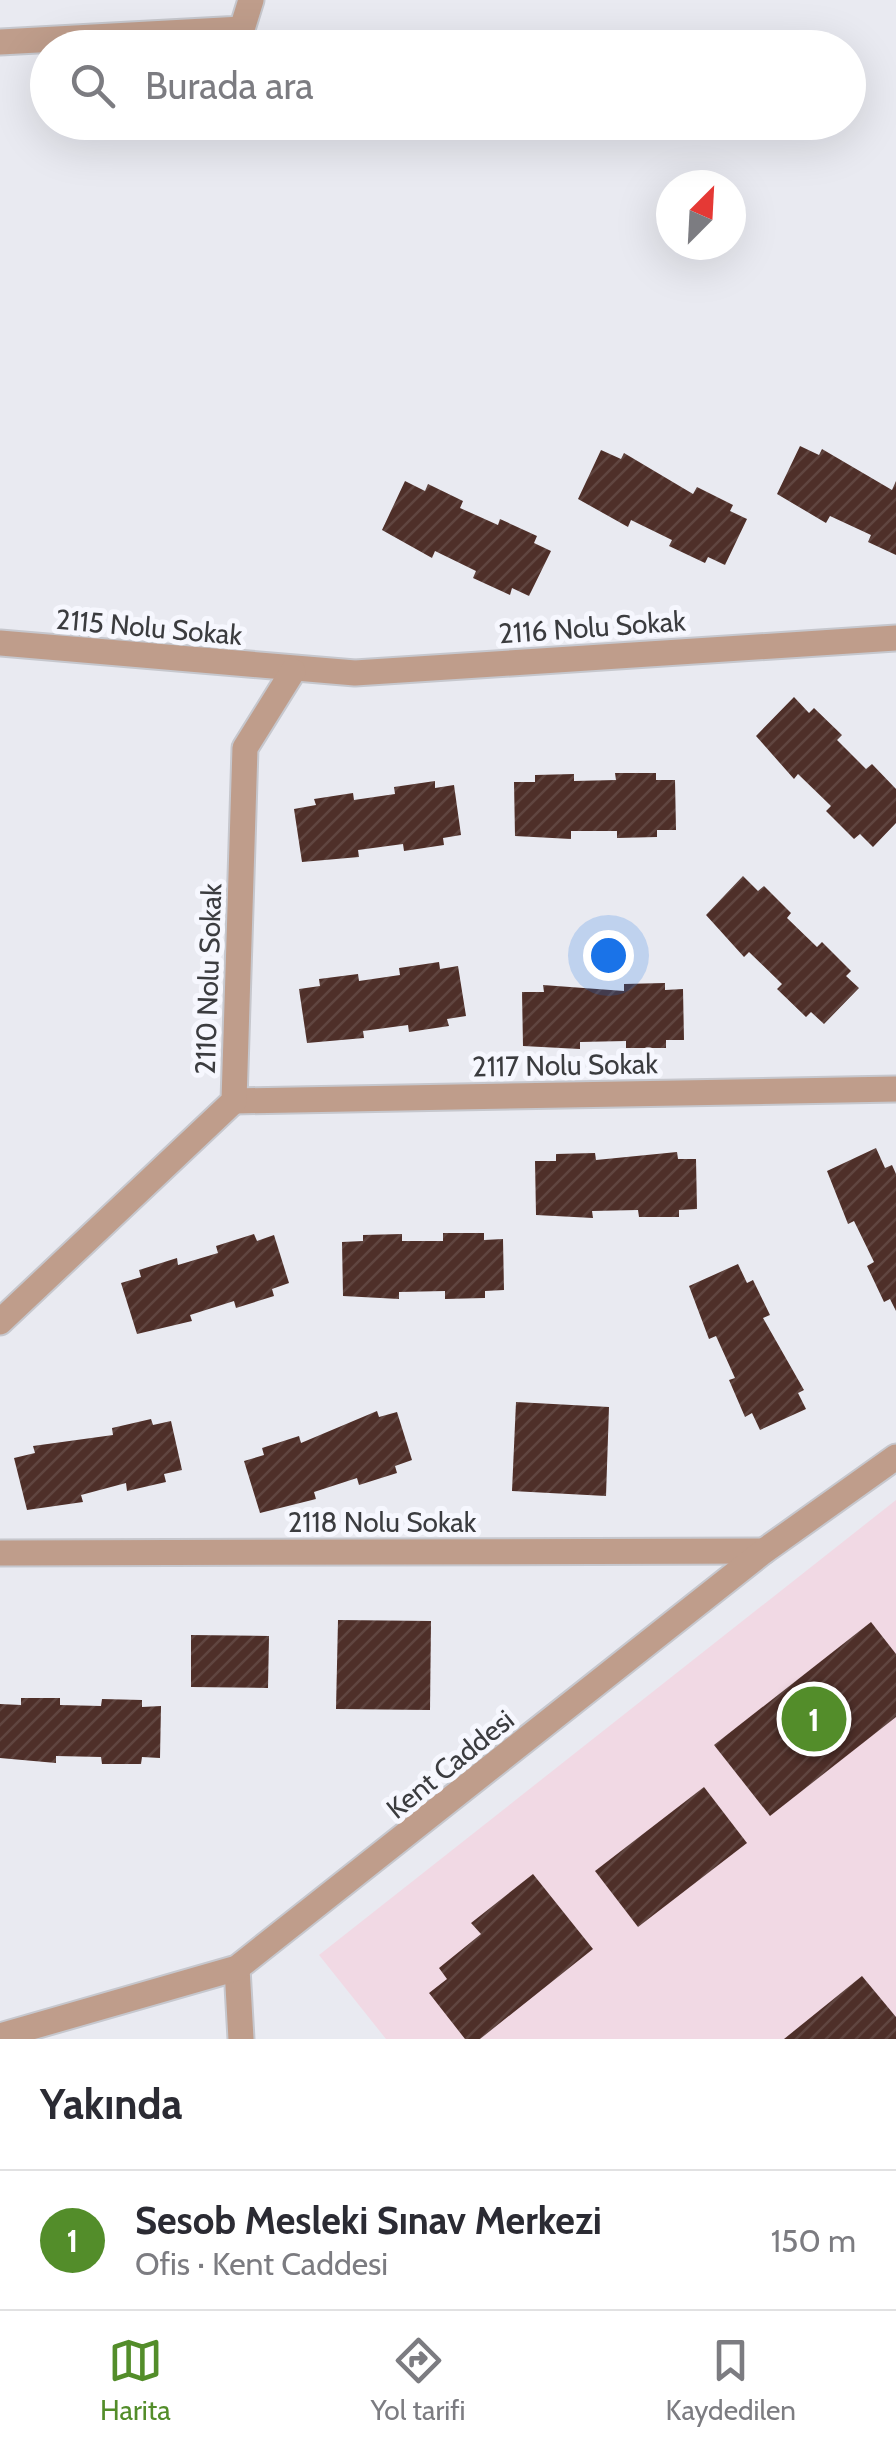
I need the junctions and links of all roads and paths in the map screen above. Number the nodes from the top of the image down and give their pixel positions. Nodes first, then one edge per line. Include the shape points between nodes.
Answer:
1 (251, 0) edge
2 (223, 30) edge
3 (30, 40) edge
4 (0, 42) edge
5 (896, 638) edge
6 (0, 642) edge
7 (292, 671) junction
8 (896, 1089) edge
9 (234, 1101) junction
10 (0, 1322) edge
11 (896, 1457) edge
12 (764, 1552) junction
13 (0, 1553) edge
14 (237, 1968) junction
15 (0, 2036) edge
16 (241, 2039) edge

1 - 2 street via 242,29
3 - 4 street
5 - 7 street, 2116 Nolu Sokak via 355,673
6 - 7 street, 2115 Nolu Sokak
7 - 9 street, 2110 Nolu Sokak via 245,748
8 - 9 street, 2117 Nolu Sokak
9 - 10 street, 2110 Nolu Sokak
11 - 12 street, Kent Caddesi
12 - 13 street, 2118 Nolu Sokak
12 - 14 street, Kent Caddesi
14 - 15 street, Kent Caddesi
14 - 16 street

